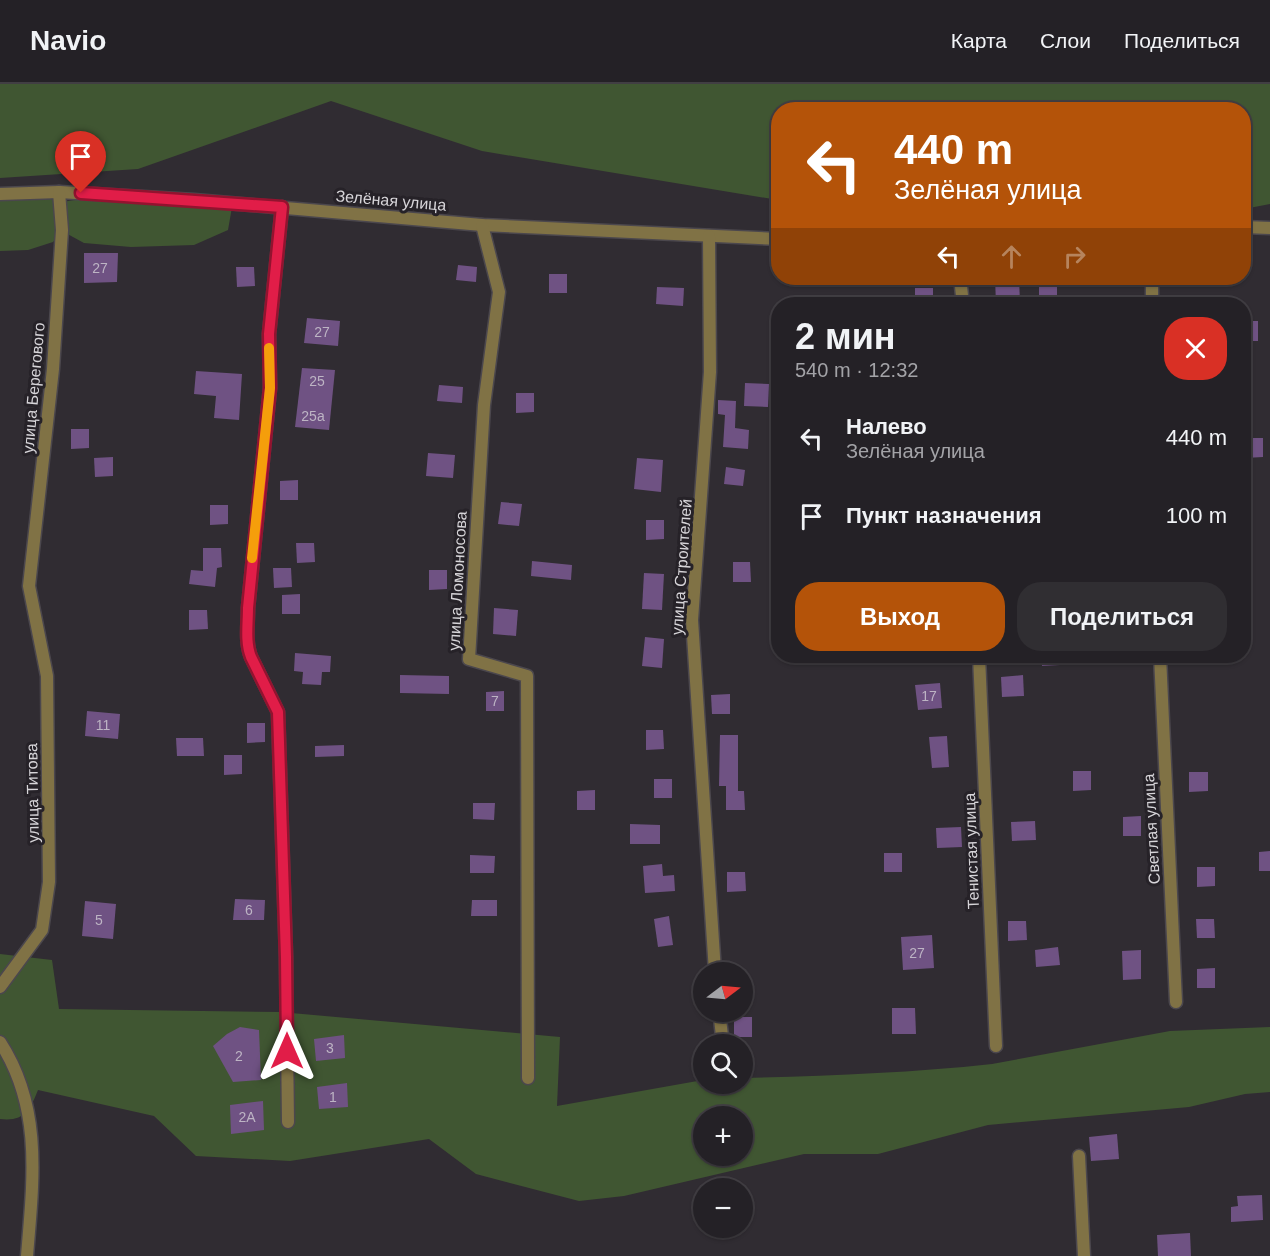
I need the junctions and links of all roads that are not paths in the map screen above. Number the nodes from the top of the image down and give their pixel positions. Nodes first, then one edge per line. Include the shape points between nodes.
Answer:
1 (59, 192) junction
2 (0, 194) edge
3 (282, 207) junction
4 (483, 225) junction
5 (1251, 227) edge
6 (1270, 228) edge
7 (709, 236) junction
8 (771, 239) edge
9 (29, 586) joint
10 (979, 663) edge
11 (1160, 663) edge
12 (714, 962) edge
13 (0, 987) edge
14 (1176, 1002) dead end
15 (0, 1042) edge
16 (996, 1046) dead end
17 (528, 1078) dead end
18 (288, 1122) dead end
19 (1079, 1156) dead end
20 (27, 1256) edge
21 (1084, 1256) edge

1 - 2 street, Зелёная улица
1 - 3 street, Зелёная улица
1 - 9 street, улица Берегового via 62,230 53,369
3 - 4 street, Зелёная улица
3 - 18 street via 269,334 270,388 248,608 248,649 278,712
4 - 7 street, Зелёная улица
4 - 17 street, улица Ломоносова via 499,292 484,405 469,659 527,676
5 - 6 street
7 - 8 street, Зелёная улица
7 - 12 street, улица Строителей via 710,372 692,620
9 - 13 street, улица Титова via 47,676 49,882 42,930
10 - 16 street, Тенистая улица
11 - 14 street, Светлая улица
15 - 20 street via 14,1064 29,1111 33,1181
19 - 21 street

